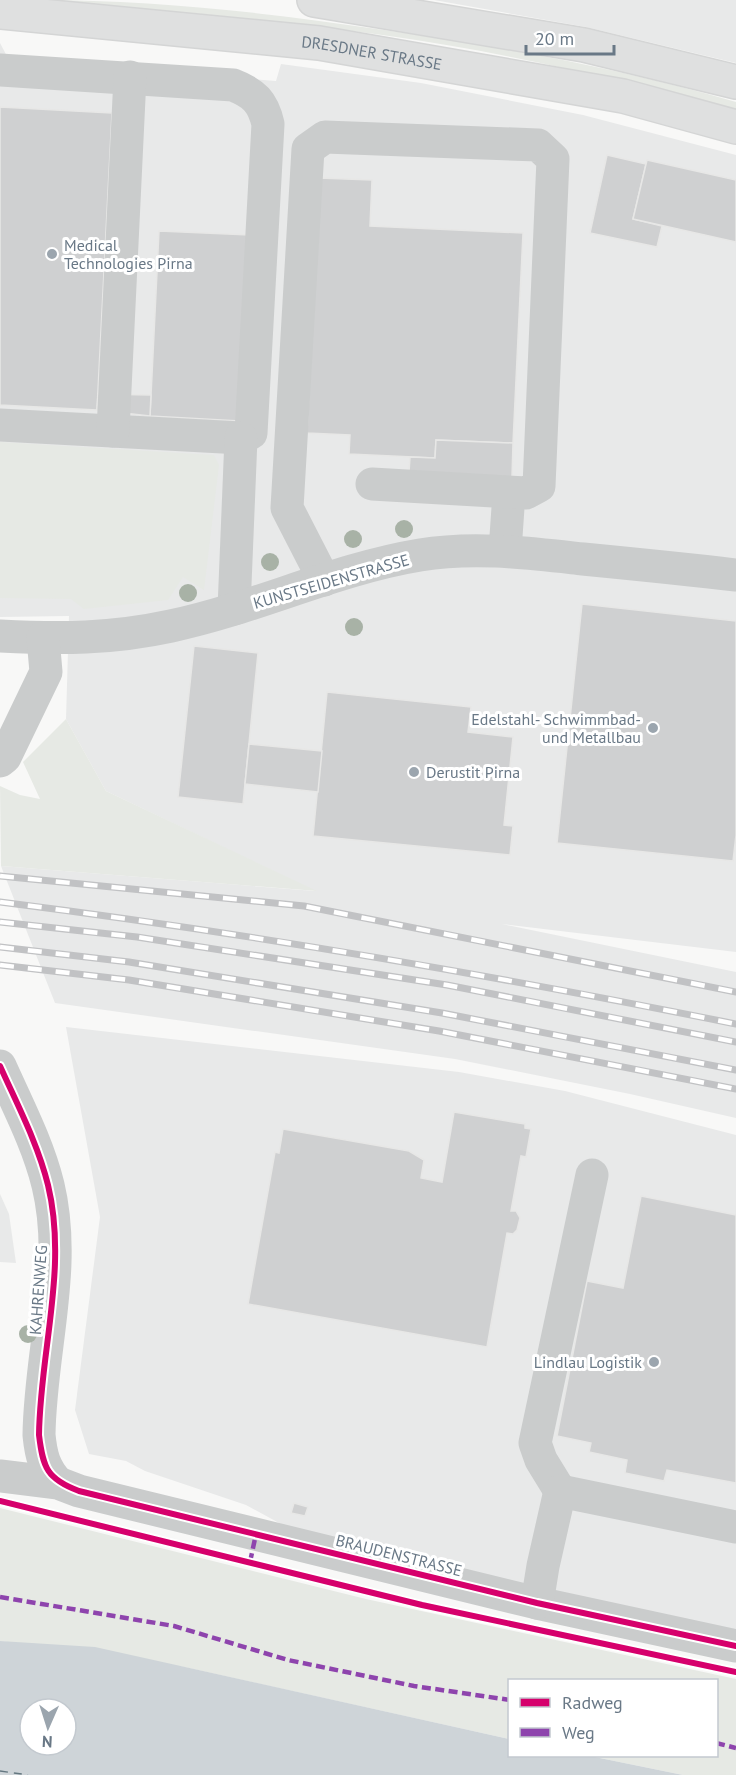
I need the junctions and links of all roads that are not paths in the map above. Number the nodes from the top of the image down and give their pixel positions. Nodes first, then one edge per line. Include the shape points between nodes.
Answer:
1 (314, 0) edge
2 (0, 12) edge
3 (0, 70) edge
4 (130, 77) junction
5 (736, 82) edge
6 (736, 127) edge
7 (0, 425) edge
8 (113, 431) junction
9 (241, 438) junction
10 (372, 484) dead end
11 (509, 492) junction
12 (505, 550) junction
13 (736, 575) edge
14 (324, 580) junction
15 (234, 609) junction
16 (0, 636) edge
17 (43, 638) junction
18 (0, 761) edge
19 (0, 1066) edge
20 (592, 1175) dead end
21 (0, 1476) edge
22 (58, 1483) junction
23 (561, 1491) junction
24 (736, 1527) edge
25 (537, 1603) junction
26 (736, 1646) edge

1 - 5 main road via 538,36
2 - 6 main road, DRESDNER STRASSE via 319,43 623,96
3 - 4 street
4 - 8 street
4 - 9 street via 233,85 248,90 264,109 268,124 251,433
7 - 8 street
8 - 9 street
9 - 15 street
10 - 11 street
11 - 12 street
11 - 14 street via 526,493 539,486 553,159 538,145 325,136 308,149 287,508
12 - 13 street, KUNSTSEIDENSTRASSE
12 - 14 street, KUNSTSEIDENSTRASSE via 420,555
14 - 15 street, KUNSTSEIDENSTRASSE
15 - 17 street, KUNSTSEIDENSTRASSE via 120,636
16 - 17 street, KUNSTSEIDENSTRASSE
17 - 18 street via 46,672
19 - 22 street, KAHRENWEG via 44,1174 54,1223 56,1262 39,1435 41,1456
20 - 23 street via 535,1443
21 - 22 street, BRAUDENSTRASSE
22 - 25 street, BRAUDENSTRASSE
23 - 24 street
23 - 25 street
25 - 26 street, BRAUDENSTRASSE

